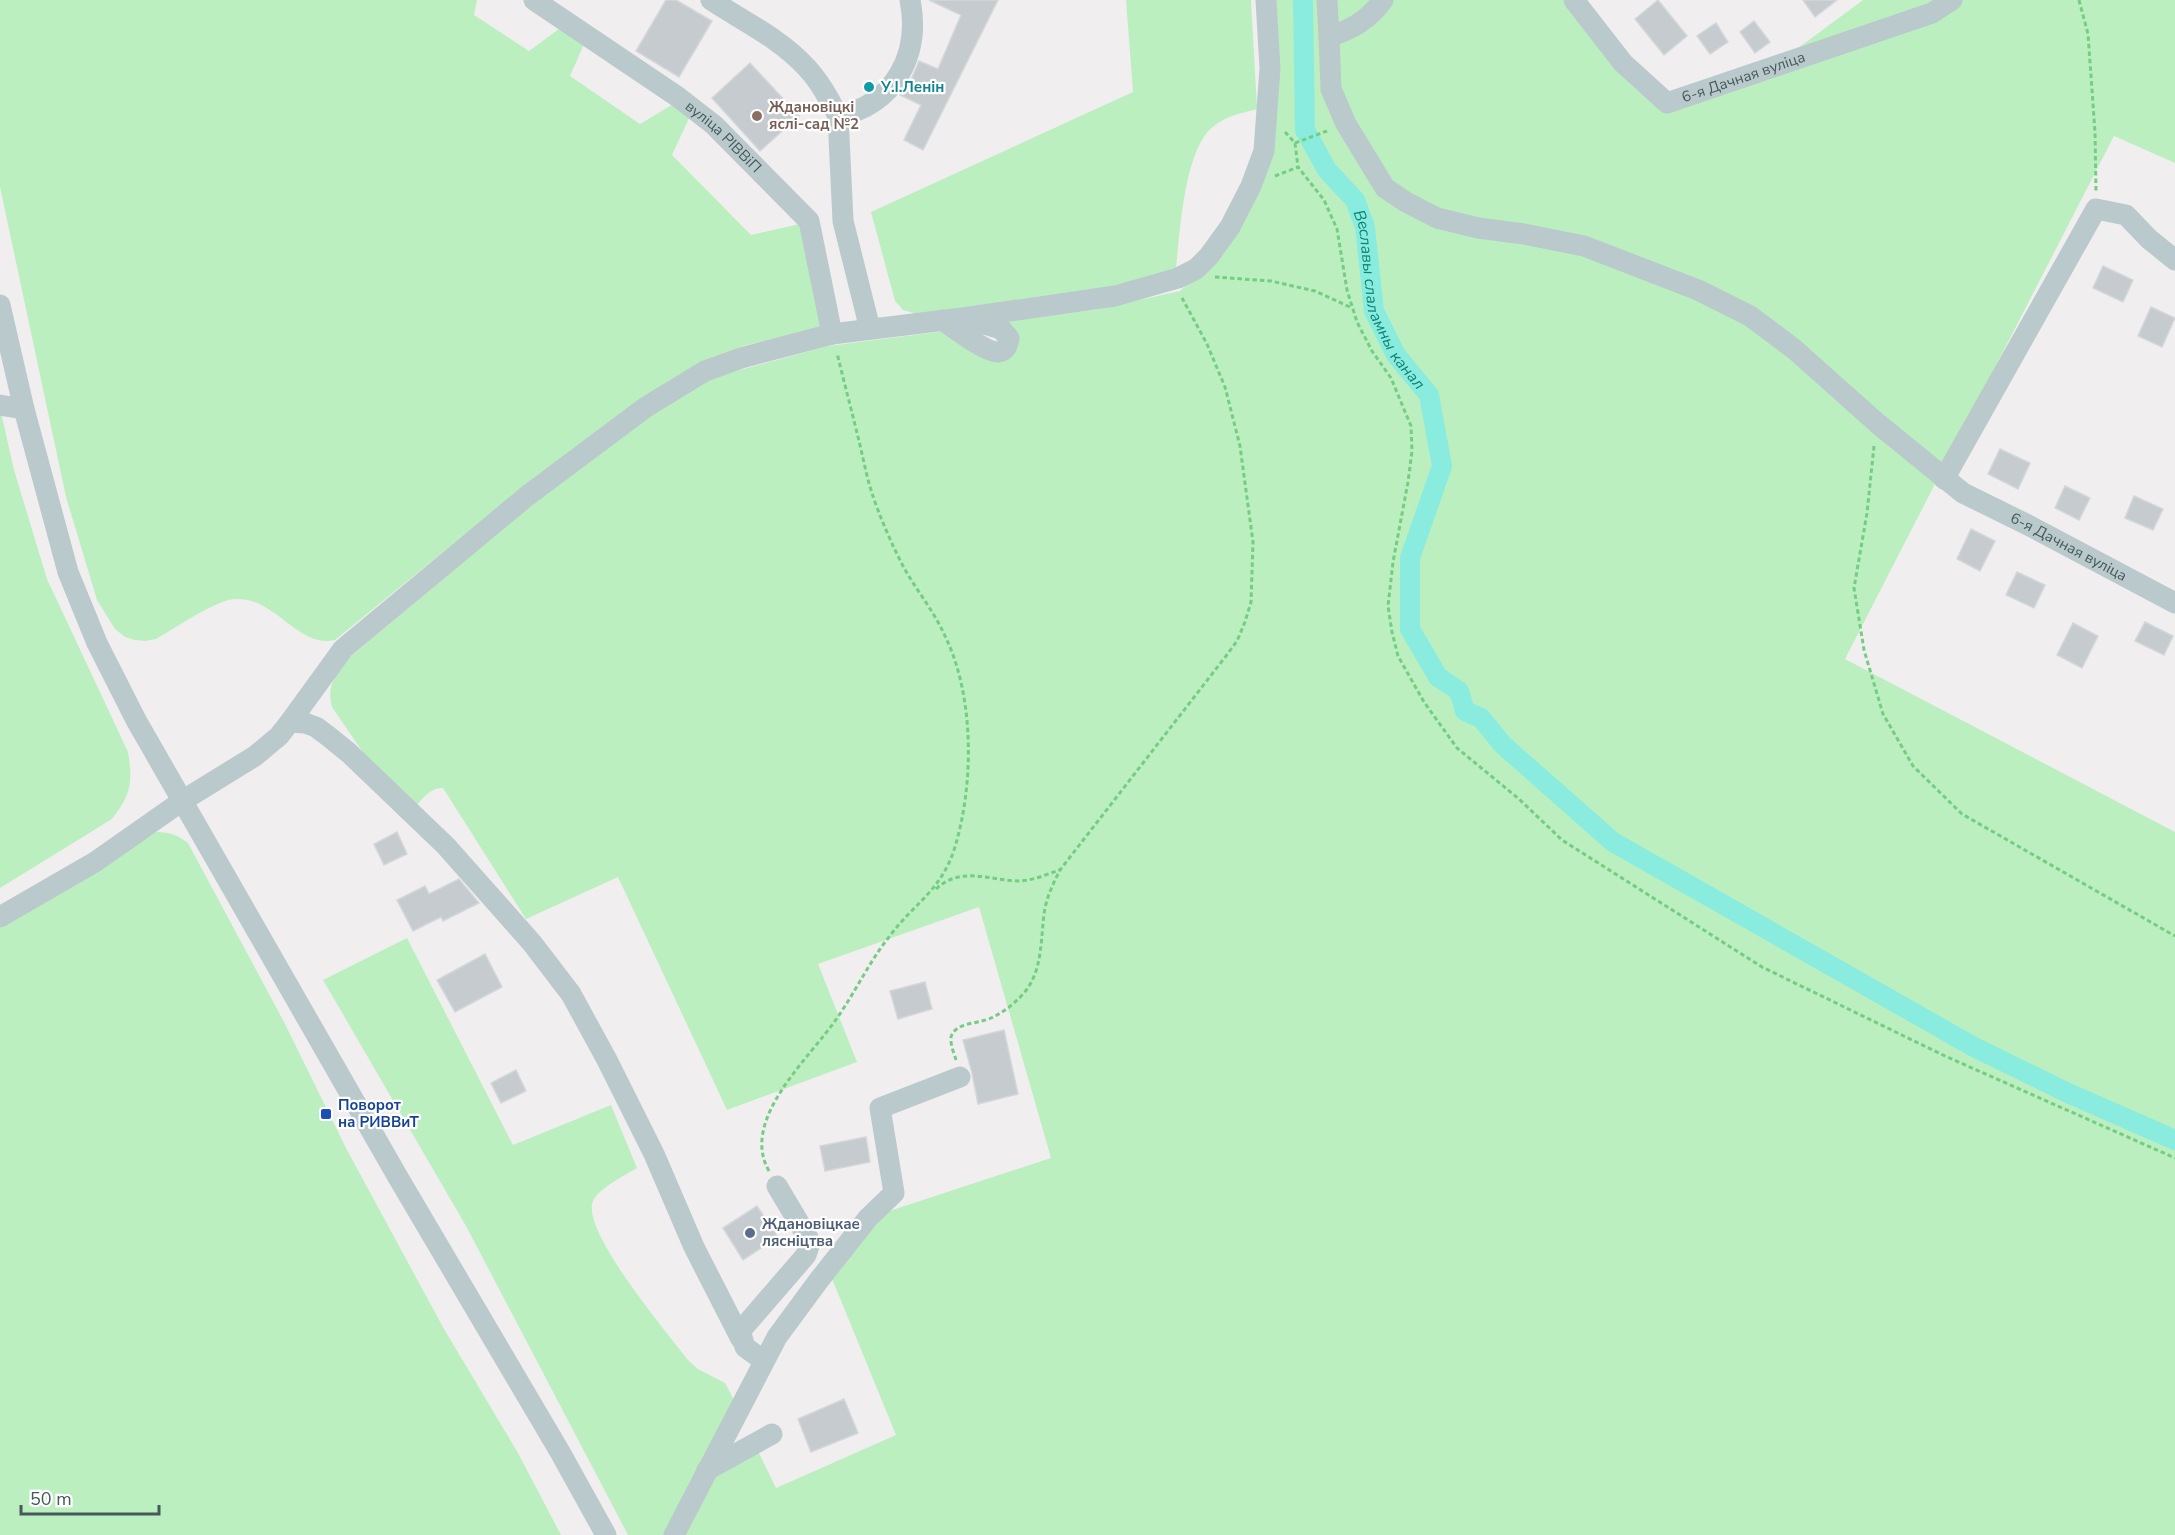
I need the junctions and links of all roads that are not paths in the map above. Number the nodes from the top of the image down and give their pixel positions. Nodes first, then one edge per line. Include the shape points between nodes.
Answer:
1 (534, 0) edge
2 (711, 0) edge
3 (910, 0) edge
4 (1266, 0) edge
5 (1327, 0) edge
6 (1383, 0) edge
7 (1574, 0) edge
8 (1952, 0) edge
9 (1329, 37) junction
10 (838, 116) junction
11 (2175, 260) edge
12 (0, 305) edge
13 (870, 329) junction
14 (832, 334) junction
15 (0, 405) edge
16 (24, 409) junction
17 (1944, 479) junction
18 (2175, 603) edge
19 (290, 723) junction
20 (182, 801) junction
21 (0, 916) edge
22 (960, 1077) road end
23 (777, 1186) road end
24 (741, 1339) junction
25 (764, 1361) junction
26 (772, 1434) dead end
27 (707, 1470) junction
28 (606, 1535) edge
29 (674, 1535) edge

1 - 14 street, вуліца РІВВіП via 714,125 809,221
2 - 10 street via 789,51 807,68
3 - 10 street via 911,49 902,70 867,108
4 - 13 street via 1270,68 1264,151 1230,227 1196,268 1178,278 1115,296
5 - 9 street, 6-я Дачная вуліца
6 - 9 street via 1373,14 1351,30
7 - 8 street, 6-я Дачная вуліца via 1623,63 1666,103 1932,13
9 - 17 street, 6-я Дачная вуліца via 1331,89 1346,124 1385,188 1437,218 1584,246 1698,290 1750,316 1794,349
10 - 13 street via 843,221
11 - 17 street via 2126,215 2096,209
12 - 16 street
13 - 14 street
14 - 19 street via 705,371 646,407 527,496 343,649
15 - 16 street
16 - 20 street via 68,572 97,642
17 - 18 street, 6-я Дачная вуліца via 1963,493
19 - 20 street via 255,756
19 - 24 street via 316,727 361,765 446,846 552,968 607,1060
20 - 21 street via 95,862
20 - 28 street
22 - 25 street via 880,1108 894,1193 868,1218 819,1280
23 - 24 street via 809,1246 806,1255 743,1328
24 - 25 street via 745,1347
25 - 27 street
26 - 27 street
27 - 29 street

